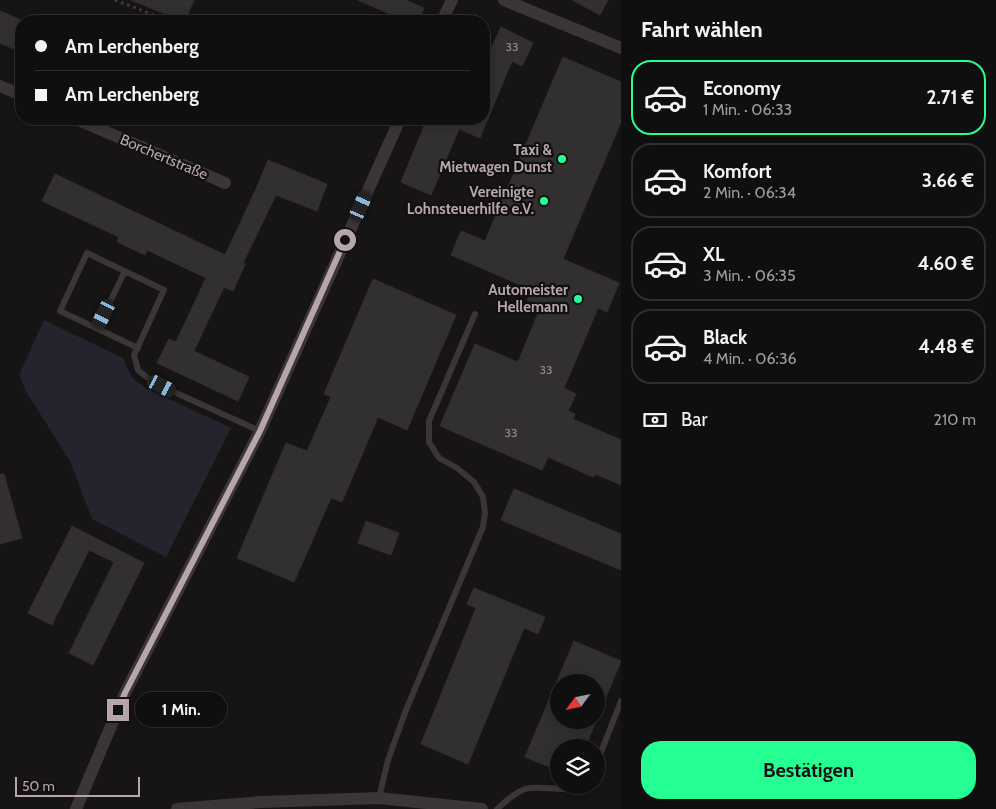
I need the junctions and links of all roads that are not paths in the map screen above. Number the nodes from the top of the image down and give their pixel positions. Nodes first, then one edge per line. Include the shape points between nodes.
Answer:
1 (452, 0) edge
2 (504, 0) edge
3 (445, 15) edge
4 (621, 48) edge
5 (0, 86) edge
6 (15, 92) edge
7 (90, 125) edge
8 (397, 125) edge
9 (225, 183) dead end
10 (124, 271) junction
11 (475, 314) dead end
12 (97, 328) junction
13 (138, 348) junction
14 (260, 431) junction
15 (621, 701) edge
16 (605, 742) edge
17 (550, 789) edge
18 (379, 798) junction
19 (258, 806) edge
20 (213, 808) edge
21 (76, 809) edge
22 (177, 809) edge
23 (482, 809) edge
24 (497, 809) edge

1 - 3 street
2 - 4 street
5 - 6 street
7 - 9 street, Borchertstraße
8 - 14 street
10 - 12 lane
10 - 12 lane via 87,253 60,311
10 - 13 lane via 164,290
11 - 18 lane via 429,421 429,442 439,458 474,482 483,497 483,527 406,710 388,760
12 - 13 lane
13 - 14 lane via 134,355 138,370 150,380
14 - 21 street via 125,693
15 - 16 lane
17 - 24 lane via 530,788 512,796
18 - 19 street
18 - 23 street
19 - 20 street
20 - 22 street

